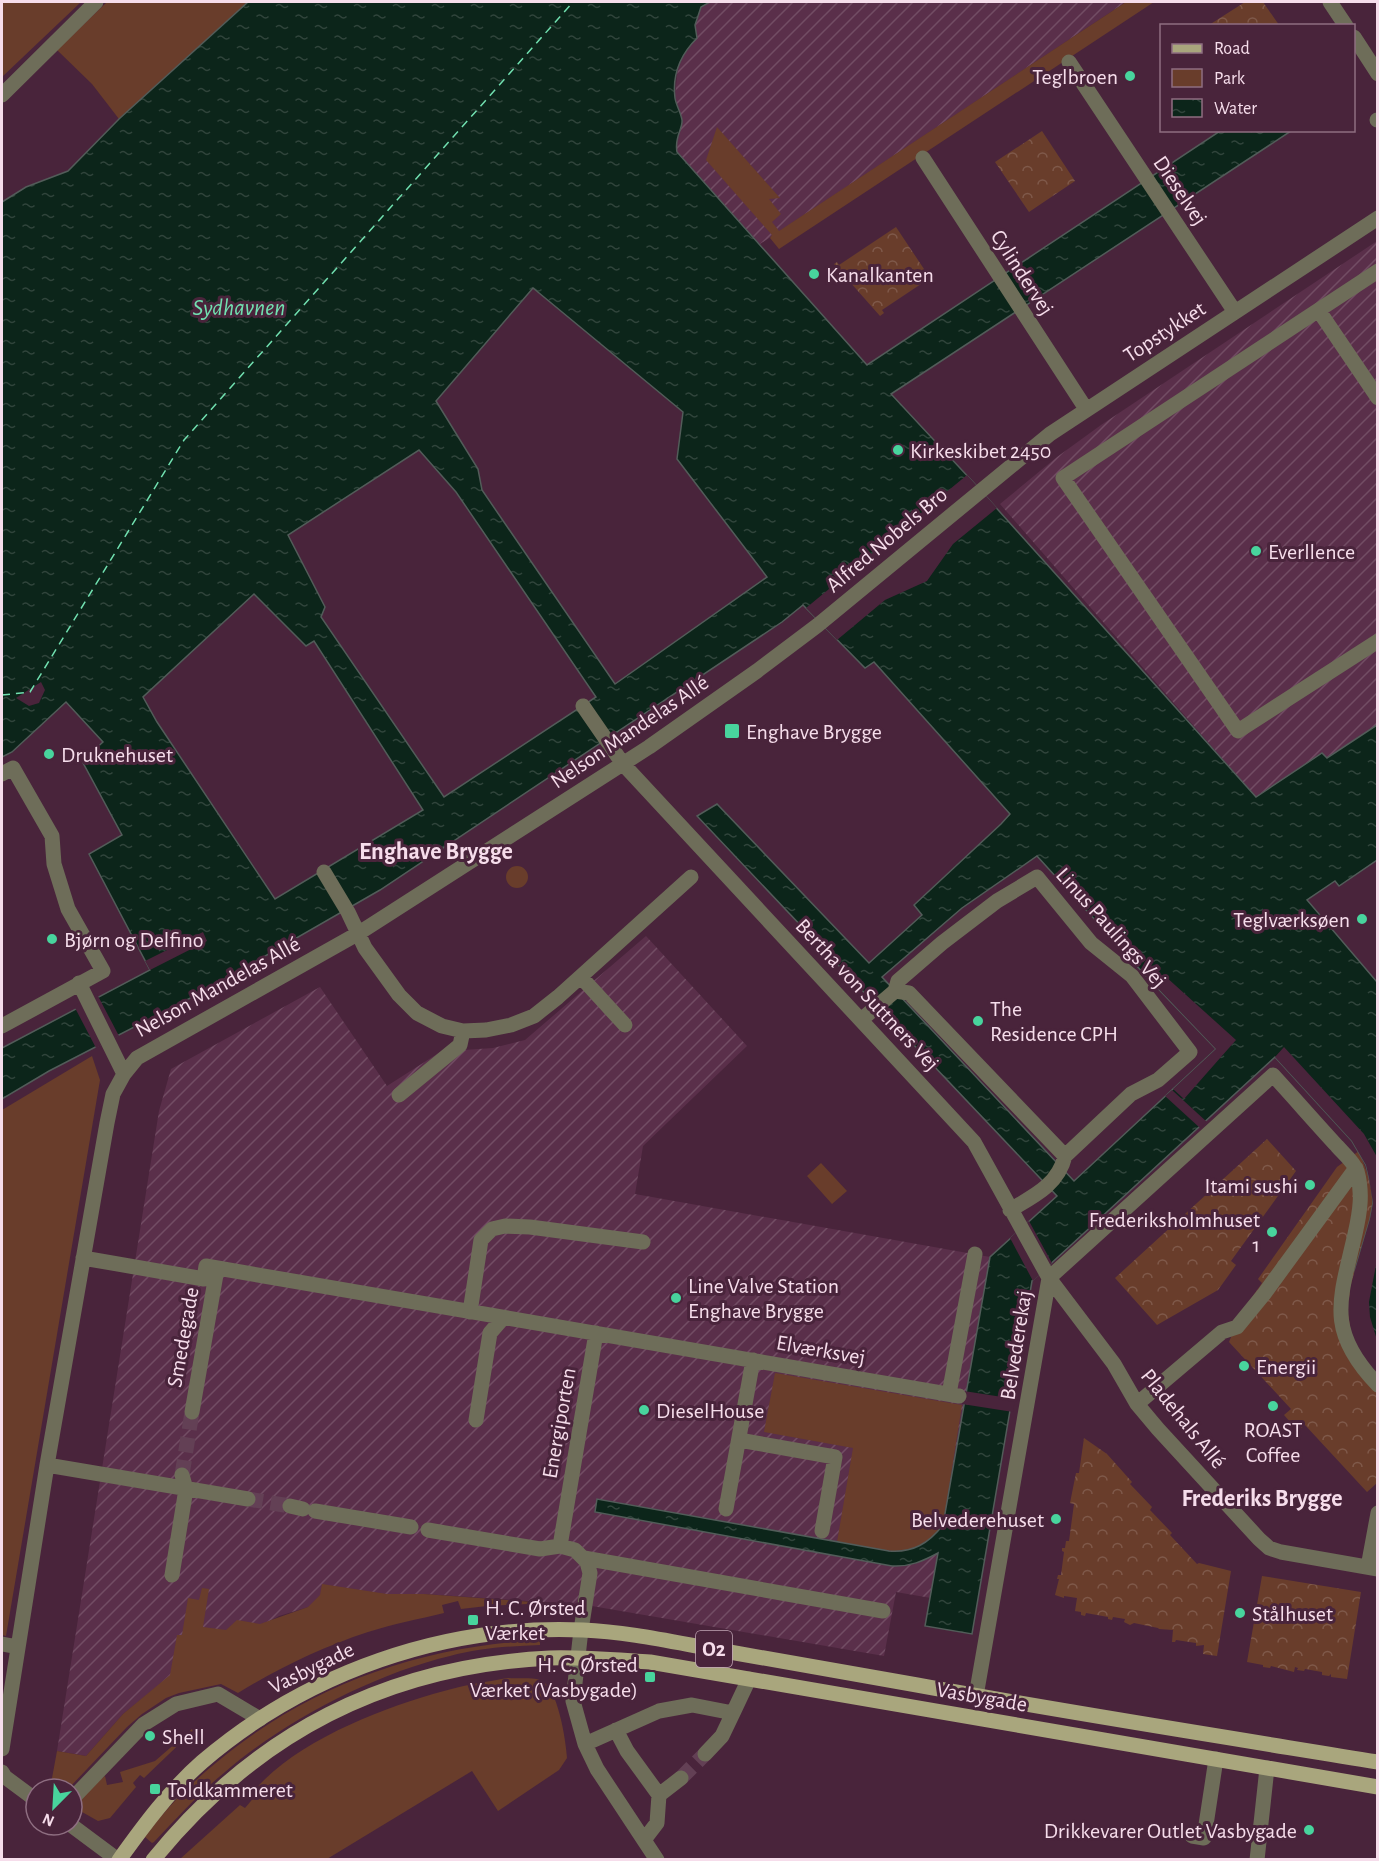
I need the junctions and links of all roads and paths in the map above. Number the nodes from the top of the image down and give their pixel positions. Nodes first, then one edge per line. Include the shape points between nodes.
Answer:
1 (96, 2) edge
2 (1330, 2) edge
3 (1345, 24) edge
4 (1355, 40) edge
5 (1069, 62) dead end
6 (1377, 74) edge
7 (2, 95) edge
8 (923, 158) dead end
9 (1377, 218) edge
10 (1377, 271) edge
11 (1319, 311) junction
12 (1235, 312) junction
13 (1377, 398) edge
14 (1086, 409) junction
15 (981, 490) joint
16 (820, 623) joint
17 (1377, 641) edge
18 (583, 706) dead end
19 (623, 764) junction
20 (8, 771) edge
21 (324, 872) dead end
22 (691, 877) dead end
23 (358, 933) junction
24 (581, 977) junction
25 (79, 983) junction
26 (895, 991) junction
27 (861, 1020) junction
28 (625, 1025) dead end
29 (2, 1026) edge
30 (463, 1031) junction
31 (124, 1074) junction
32 (399, 1095) dead end
33 (1063, 1162) junction
34 (1356, 1168) junction
35 (1010, 1210) junction
36 (643, 1242) dead end
37 (975, 1254) dead end
38 (82, 1258) junction
39 (217, 1269) junction
40 (1049, 1278) junction
41 (470, 1312) junction
42 (502, 1318) junction
43 (596, 1334) junction
44 (753, 1360) junction
45 (1377, 1385) edge
46 (1137, 1404) junction
47 (192, 1412) tunnel mouth
48 (476, 1420) dead end
49 (739, 1440) junction
50 (47, 1465) junction
51 (184, 1482) junction
52 (248, 1499) tunnel mouth
53 (303, 1509) tunnel mouth
54 (726, 1509) dead end
55 (1377, 1514) edge
56 (411, 1527) dead end
57 (428, 1530) dead end
58 (822, 1531) dead end
59 (560, 1546) junction
60 (584, 1558) junction
61 (1373, 1568) edge
62 (172, 1575) dead end
63 (883, 1611) dead end
64 (581, 1630) junction
65 (2, 1644) edge
66 (18, 1647) junction
67 (578, 1658) junction
68 (749, 1679) junction
69 (977, 1689) junction
70 (733, 1713) junction
71 (260, 1719) junction
72 (616, 1730) junction
73 (585, 1744) junction
74 (2, 1749) edge
75 (705, 1754) tunnel mouth
76 (1216, 1759) junction
77 (1377, 1762) edge
78 (1267, 1768) junction
79 (3, 1776) edge
80 (681, 1778) tunnel mouth
81 (84, 1786) edge
82 (1377, 1787) edge
83 (24, 1791) edge
84 (659, 1795) junction
85 (84, 1835) edge
86 (1192, 1836) dead end
87 (644, 1840) junction
88 (118, 1860) edge
89 (153, 1860) edge
90 (657, 1860) edge
91 (1257, 1860) edge

1 - 7 street
2 - 3 street
4 - 6 street
5 - 12 street, Dieselvej
8 - 14 street, Cylindervej
9 - 12 street, Topstykket
10 - 11 street
11 - 13 street
11 - 17 street via 1063,478 1238,731
12 - 14 street, Topstykket
14 - 15 street, Topstykket
15 - 16 street, Alfred Nobels Bro
16 - 19 street, Nelson Mandelas Allé
18 - 19 street, Bertha von Suttners Vej
19 - 23 street, Nelson Mandelas Allé
19 - 27 street, Bertha von Suttners Vej
20 - 25 street via 52,836 54,864 68,909 103,970
21 - 23 street
22 - 24 street
23 - 30 street via 377,966 417,1013
23 - 31 street, Nelson Mandelas Allé via 155,1046 137,1058
24 - 28 street
24 - 30 street via 534,1016 511,1025
25 - 29 street
25 - 31 street
26 - 27 street, Linus Paulings Vej
26 - 33 street via 909,993
26 - 33 street, Linus Paulings Vej via 898,981 957,932 996,901 1037,877 1091,943 1132,976 1190,1052 1158,1080 1131,1094
27 - 35 street, Bertha von Suttners Vej via 974,1142
30 - 32 street via 460,1045
31 - 38 street, Nelson Mandelas Allé via 113,1094
33 - 35 street, Linus Paulings Vej via 1047,1188
34 - 40 street, Belvederekaj via 1273,1075
34 - 45 street via 1361,1200 1339,1313 1350,1350
34 - 46 street via 1237,1327 1222,1332
35 - 40 street, Bertha von Suttners Vej
36 - 41 street via 530,1227 492,1229 482,1240
37 - 44 street, Elværksvej via 954,1395
38 - 39 street via 204,1279 206,1266
38 - 50 street, Nelson Mandelas Allé
39 - 41 street
39 - 47 street, Smedegade
40 - 46 street, Pladehals Allé via 1114,1364
40 - 69 street, Belvederekaj via 1022,1406
41 - 42 street
42 - 43 street
42 - 48 street via 490,1333
43 - 44 street
43 - 59 street, Energiporten
44 - 49 street, Elværksvej
46 - 61 street, Pladehals Allé via 1264,1544 1281,1552
49 - 54 street, Elværksvej
49 - 58 street via 835,1457
50 - 51 street
50 - 66 street, Nelson Mandelas Allé
51 - 52 street
51 - 62 street
53 - 56 street
55 - 61 street
57 - 59 street via 540,1549
59 - 60 street
60 - 63 street
60 - 64 street via 590,1573
64 - 67 street
64 - 69 main road, Vasbygade / O2
64 - 71 main road, Vasbygade / O2 via 486,1634 424,1646 311,1688
65 - 66 street
66 - 74 street, Nelson Mandelas Allé
67 - 68 main road, Vasbygade / O2 via 650,1662
67 - 73 street via 573,1701
67 - 89 main road, Vasbygade / O2 via 444,1671 342,1707 258,1757 178,1829
68 - 70 street
68 - 76 main road, Vasbygade / O2
69 - 77 main road, Vasbygade / O2
70 - 72 street via 692,1705 659,1711
70 - 75 street via 722,1736
71 - 81 street via 218,1694 176,1704 144,1724
71 - 88 main road, Vasbygade / O2 via 201,1763 151,1816
72 - 73 street
72 - 84 street
73 - 87 street
76 - 78 main road, Vasbygade / O2
76 - 86 street via 1204,1838
78 - 82 main road, Vasbygade / O2
78 - 91 street
79 - 83 street
80 - 84 street
84 - 87 street via 657,1823
85 - 88 street
87 - 90 street

